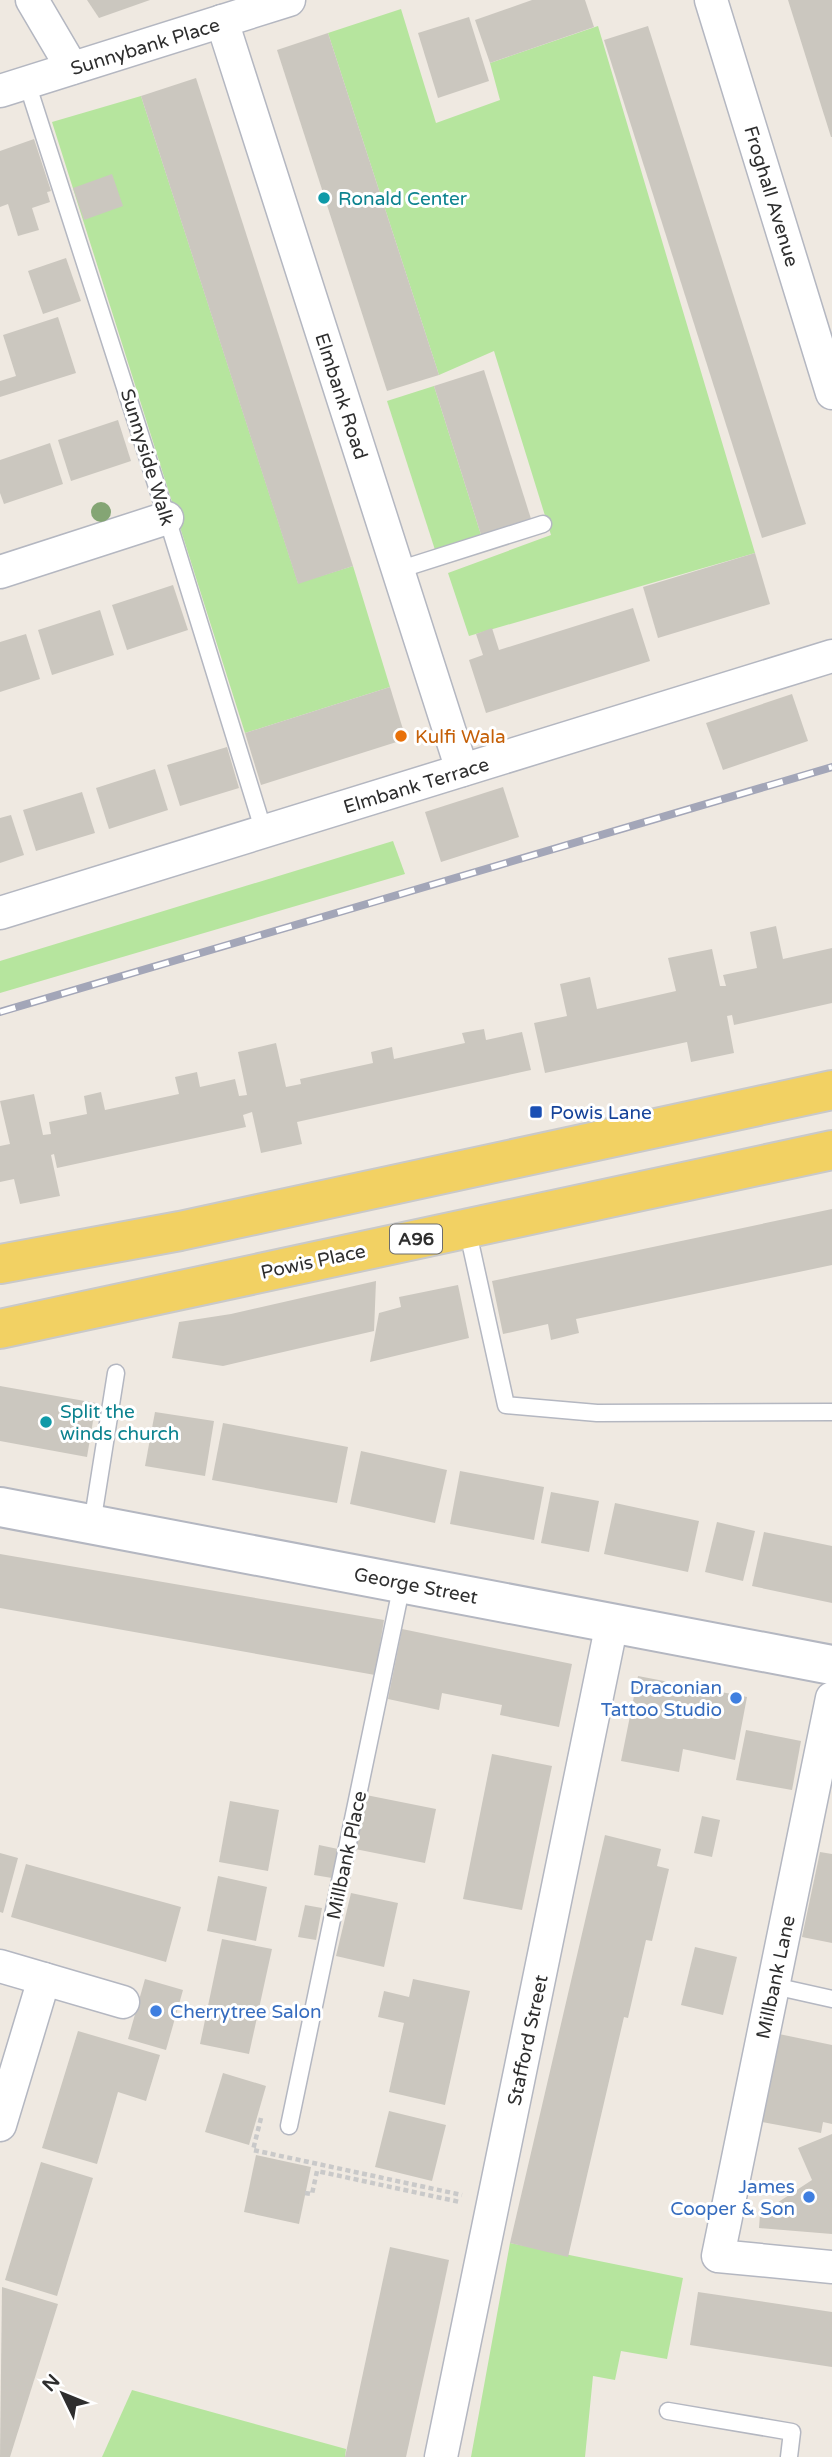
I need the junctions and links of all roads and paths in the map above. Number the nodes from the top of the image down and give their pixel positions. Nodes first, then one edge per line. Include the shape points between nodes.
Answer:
1 (32, 0) edge
2 (289, 0) edge
3 (711, 0) edge
4 (222, 21) junction
5 (72, 68) junction
6 (13, 87) edge
7 (832, 393) edge
8 (167, 518) junction
9 (543, 524) dead end
10 (398, 570) junction
11 (0, 572) edge
12 (832, 656) edge
13 (462, 770) junction
14 (264, 832) junction
15 (0, 914) edge
16 (832, 1090) edge
17 (832, 1150) edge
18 (467, 1228) junction
19 (0, 1264) edge
20 (0, 1329) edge
21 (116, 1373) dead end
22 (832, 1412) edge
23 (0, 1507) edge
24 (92, 1524) junction
25 (402, 1583) junction
26 (612, 1623) junction
27 (832, 1665) edge
28 (832, 1698) edge
29 (0, 1966) edge
30 (44, 1979) junction
31 (774, 1986) junction
32 (832, 1998) edge
33 (122, 2002) dead end
34 (262, 2114) dead end
35 (0, 2124) edge
36 (289, 2126) dead end
37 (305, 2193) dead end
38 (493, 2205) junction
39 (832, 2267) edge
40 (668, 2411) dead end
41 (441, 2457) edge
42 (789, 2457) edge

1 - 5 street
2 - 4 street, Sunnybank Place
3 - 7 street, Froghall Avenue
4 - 5 street, Sunnybank Place
4 - 10 street, Elmbank Road
5 - 6 street, Sunnybank Place
6 - 8 lane, Sunnyside Walk
8 - 11 street
8 - 14 lane, Sunnyside Walk
9 - 10 lane
10 - 13 street, Elmbank Road
12 - 13 street, Elmbank Terrace
13 - 14 street, Elmbank Terrace
14 - 15 street, Elmbank Terrace
16 - 19 main road via 180,1231
17 - 18 main road, Powis Place / A96
18 - 20 main road, Powis Place / A96
18 - 22 lane via 506,1405 597,1413
21 - 24 lane
23 - 24 street, George Street
24 - 25 street, George Street
25 - 26 street, George Street
25 - 36 lane, Millbank Place
26 - 27 street, George Street
26 - 38 street, Stafford Street
28 - 31 street, Millbank Lane
29 - 30 street
30 - 33 street
30 - 35 street
31 - 32 lane
31 - 39 street, Millbank Lane via 719,2256
34 - 38 path via 253,2150
37 - 38 path via 312,2194 317,2171
38 - 41 street, Stafford Street
40 - 42 lane via 792,2432

